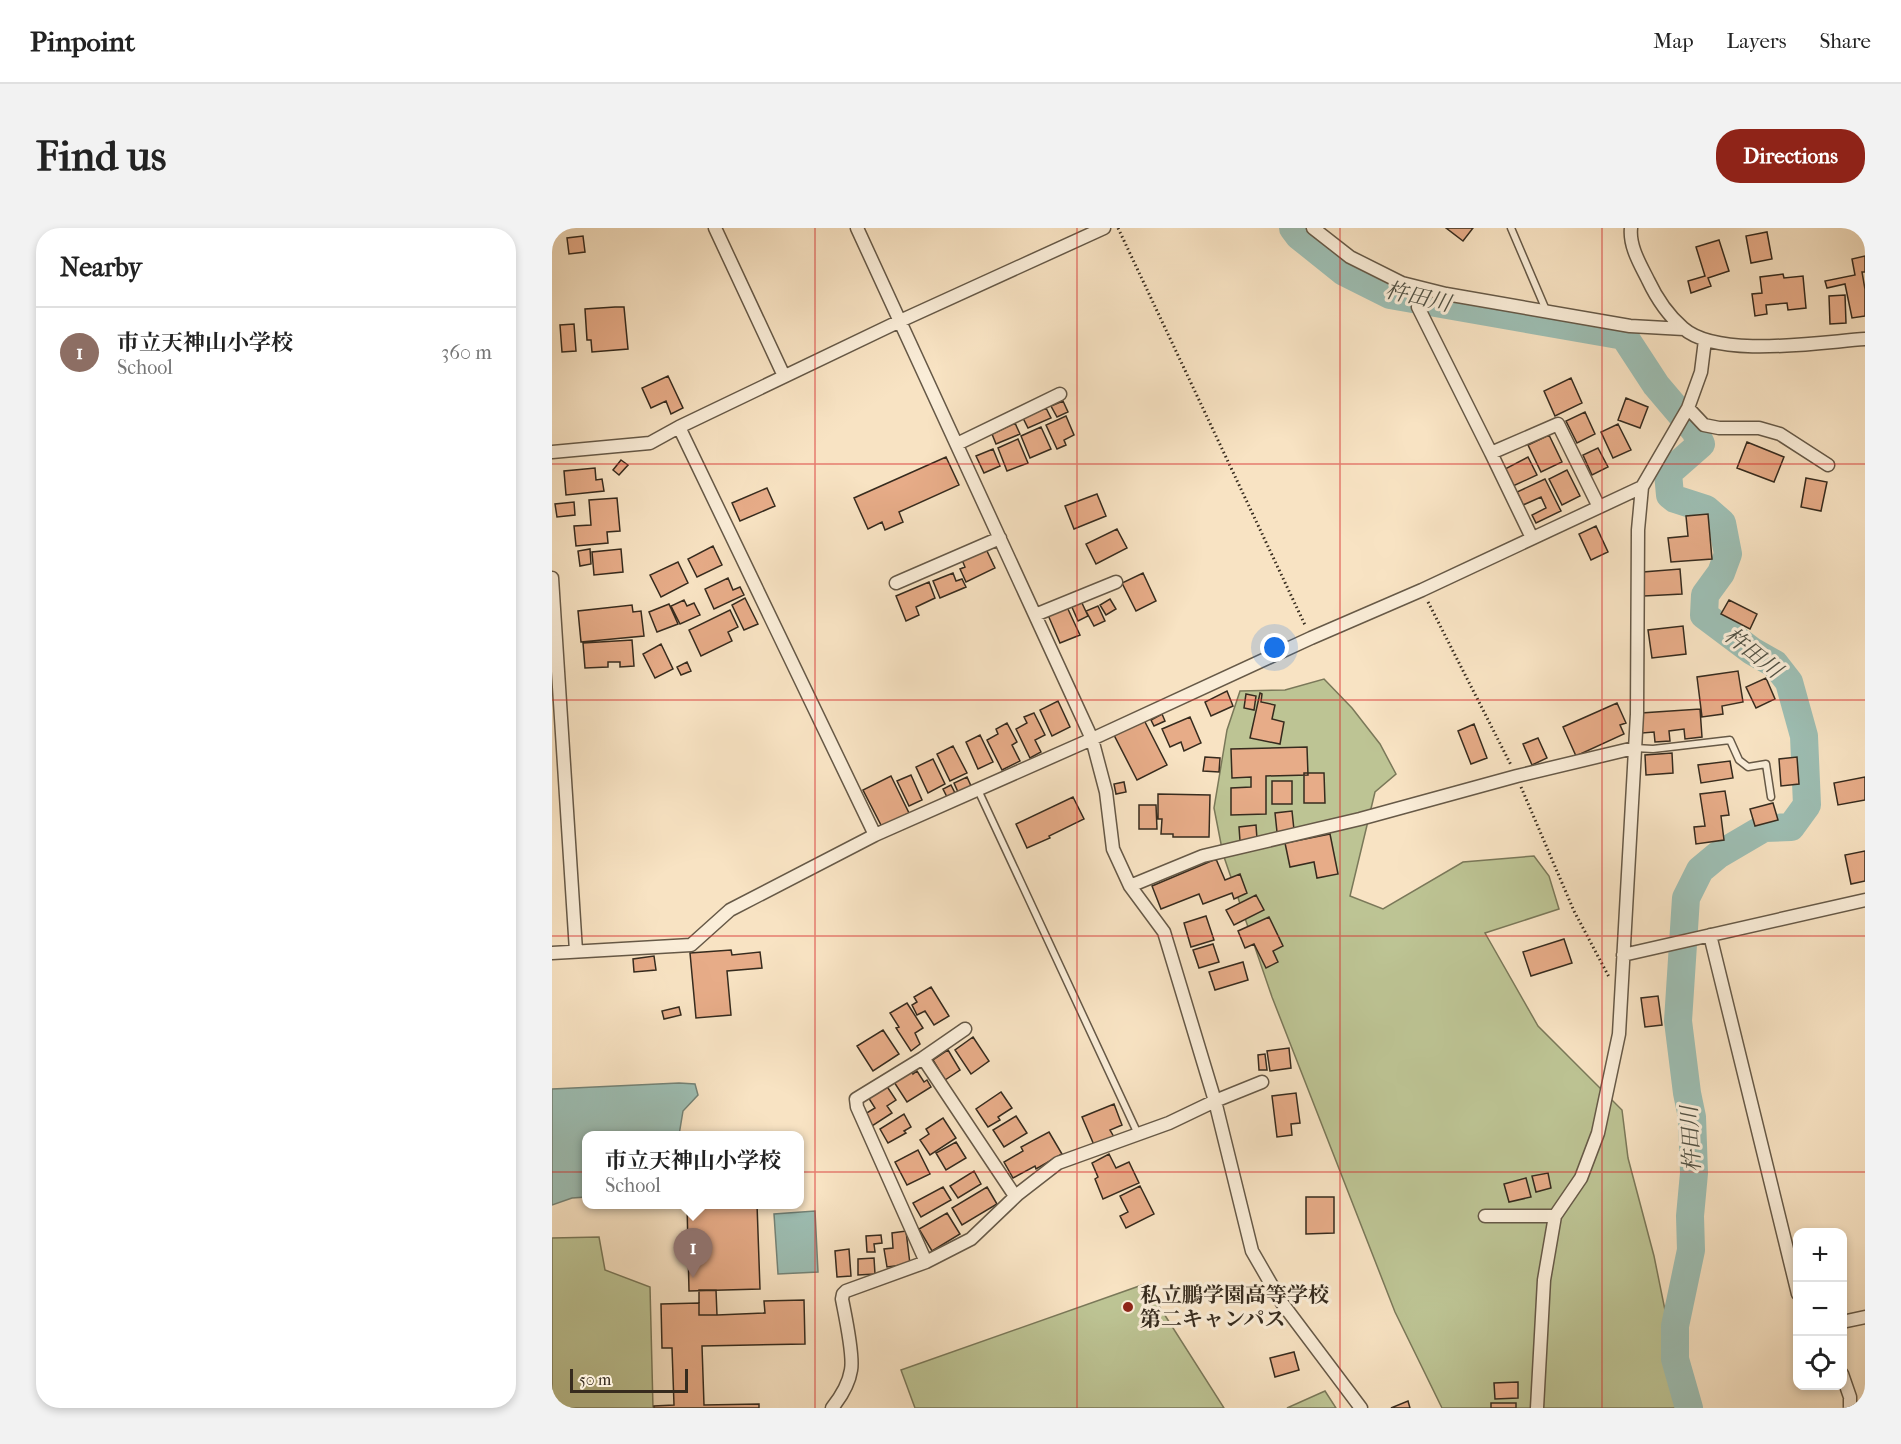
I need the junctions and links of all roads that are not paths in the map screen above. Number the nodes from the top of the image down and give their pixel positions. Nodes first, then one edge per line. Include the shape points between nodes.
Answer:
1 (715, 228) edge
2 (857, 228) edge
3 (1104, 228) edge
4 (1313, 228) edge
5 (1511, 228) edge
6 (1631, 228) edge
7 (1418, 307) dead end
8 (1546, 311) junction
9 (900, 321) junction
10 (1684, 329) junction
11 (1865, 339) edge
12 (1705, 340) junction
13 (784, 376) junction
14 (1060, 394) dead end
15 (1688, 408) junction
16 (679, 427) junction
17 (957, 444) junction
18 (552, 452) edge
19 (1491, 453) junction
20 (1828, 465) dead end
21 (1642, 487) junction
22 (1599, 507) junction
23 (1000, 538) junction
24 (1532, 538) junction
25 (552, 578) edge
26 (1116, 582) dead end
27 (896, 584) dead end
28 (1035, 615) junction
29 (555, 679) edge
30 (1092, 739) junction
31 (1634, 748) junction
32 (978, 789) junction
33 (1771, 797) dead end
34 (875, 835) junction
35 (1130, 886) junction
36 (1865, 900) edge
37 (1710, 936) junction
38 (576, 951) junction
39 (552, 953) edge
40 (1623, 955) junction
41 (964, 1029) dead end
42 (923, 1058) junction
43 (1262, 1082) dead end
44 (1215, 1101) junction
45 (1138, 1134) junction
46 (1015, 1196) junction
47 (1485, 1216) dead end
48 (1555, 1216) junction
49 (926, 1262) junction
50 (1794, 1282) edge
51 (1865, 1317) edge
52 (1847, 1322) edge
53 (1847, 1388) edge
54 (832, 1408) edge
55 (1361, 1408) edge
56 (1537, 1408) edge
57 (1850, 1408) edge

1 - 13 street
2 - 9 street
3 - 9 street
4 - 8 street via 1350,257 1402,283
5 - 8 lane
6 - 10 street via 1634,251 1654,294
7 - 19 street
8 - 10 street via 1630,326
9 - 13 street
9 - 17 street
10 - 12 street
11 - 12 street via 1759,346
12 - 15 street via 1701,372
13 - 16 street
14 - 17 street
15 - 20 street via 1704,425 1759,428 1780,434
15 - 21 street
16 - 18 street via 650,443
16 - 34 street
17 - 23 street
19 - 22 street via 1558,424
19 - 24 street
21 - 22 street
21 - 31 street
22 - 24 street
23 - 27 street
23 - 28 street
24 - 30 street
25 - 29 street
26 - 28 street
28 - 30 street
29 - 38 street
30 - 32 street
30 - 35 street via 1106,792 1113,849
31 - 33 lane via 1730,740 1739,760 1748,767 1766,764
31 - 35 street via 1203,856
31 - 40 street
32 - 34 street
32 - 45 lane
34 - 38 street via 730,910 691,945
35 - 44 street via 1164,932
36 - 37 street
37 - 40 street
37 - 50 street
38 - 39 street
40 - 48 street via 1619,1034 1598,1133 1581,1178
41 - 42 street
42 - 46 street
42 - 49 street via 856,1099
43 - 44 street
44 - 45 street
44 - 55 street via 1252,1251 1282,1303
45 - 46 street via 1058,1163
46 - 49 street via 972,1239
47 - 48 street
48 - 56 street via 1544,1280
49 - 54 street via 843,1294 851,1369
51 - 52 street
53 - 57 street

